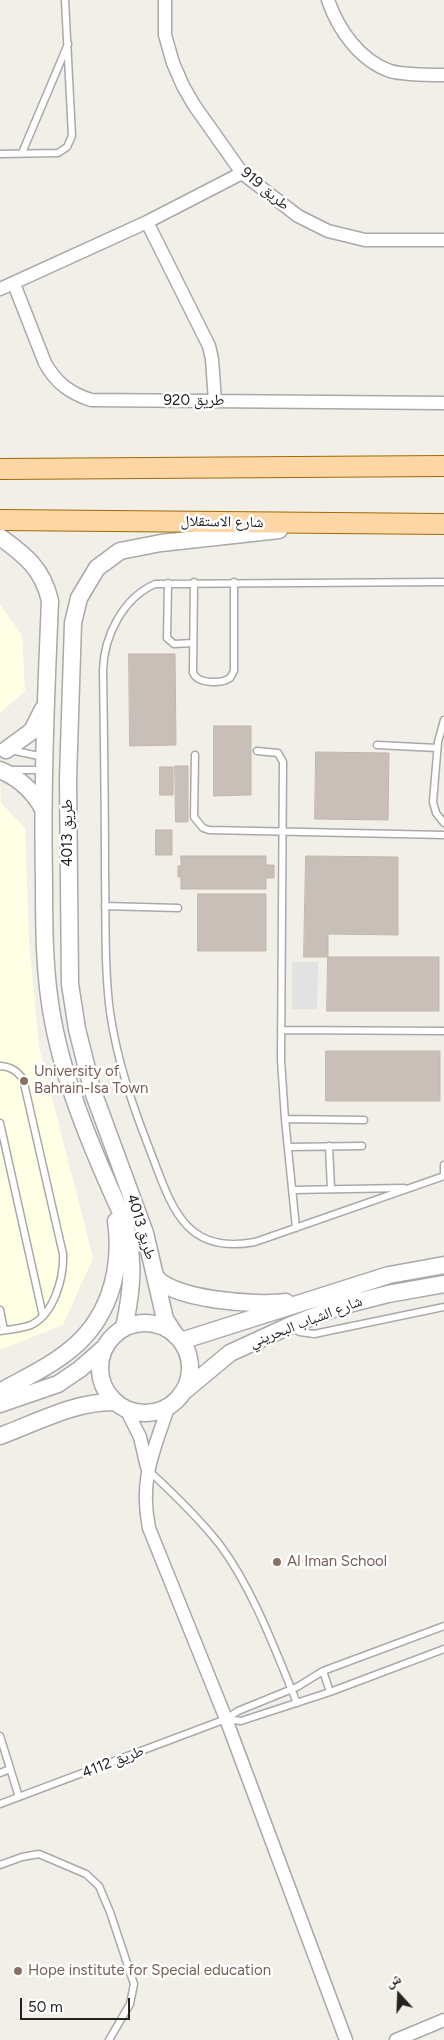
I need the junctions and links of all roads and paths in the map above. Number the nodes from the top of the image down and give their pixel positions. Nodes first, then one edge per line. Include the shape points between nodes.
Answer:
1 (65, 0) edge
2 (165, 0) edge
3 (328, 0) edge
4 (68, 42) junction
5 (444, 75) edge
6 (22, 153) junction
7 (0, 154) edge
8 (242, 173) junction
9 (147, 222) junction
10 (444, 240) edge
11 (14, 284) junction
12 (0, 289) edge
13 (215, 401) junction
14 (444, 403) edge
15 (444, 466) edge
16 (0, 468) edge
17 (0, 520) edge
18 (339, 524) junction
19 (444, 524) edge
20 (0, 537) edge
21 (194, 582) junction
22 (234, 582) junction
23 (444, 582) edge
24 (168, 583) junction
25 (193, 643) junction
26 (46, 702) junction
27 (444, 724) edge
28 (377, 746) dead end
29 (437, 748) junction
30 (3, 750) edge
31 (69, 750) junction
32 (257, 751) dead end
33 (196, 755) dead end
34 (49, 764) junction
35 (0, 770) edge
36 (68, 778) junction
37 (42, 809) junction
38 (444, 823) edge
39 (283, 831) junction
40 (444, 835) edge
41 (105, 906) junction
42 (178, 908) dead end
43 (281, 1030) junction
44 (444, 1031) edge
45 (0, 1066) edge
46 (285, 1119) junction
47 (364, 1120) dead end
48 (0, 1123) edge
49 (288, 1146) junction
50 (329, 1146) junction
51 (362, 1146) dead end
52 (444, 1165) edge
53 (444, 1176) edge
54 (410, 1188) junction
55 (331, 1189) junction
56 (292, 1190) junction
57 (112, 1192) junction
58 (296, 1228) junction
59 (444, 1265) edge
60 (155, 1276) junction
61 (444, 1284) edge
62 (320, 1298) junction
63 (444, 1307) edge
64 (0, 1310) edge
65 (43, 1316) junction
66 (289, 1326) junction
67 (124, 1328) junction
68 (2, 1330) edge
69 (178, 1338) junction
70 (104, 1348) junction
71 (0, 1392) edge
72 (182, 1393) junction
73 (0, 1404) edge
74 (121, 1405) junction
75 (169, 1405) junction
76 (4, 1436) edge
77 (147, 1470) junction
78 (444, 1626) edge
79 (444, 1649) edge
80 (323, 1671) junction
81 (292, 1690) junction
82 (330, 1692) junction
83 (297, 1703) junction
84 (226, 1719) junction
85 (0, 1736) edge
86 (10, 1769) junction
87 (0, 1773) edge
88 (19, 1797) junction
89 (0, 1804) edge
90 (0, 1865) edge
91 (444, 2020) edge
92 (109, 2040) edge
93 (346, 2040) edge
94 (396, 2040) edge

1 - 4 lane
2 - 8 street, طريق 919 via 165,34 172,63 194,105
3 - 5 street via 348,39 367,58 390,71
4 - 6 lane
4 - 6 lane via 72,136 67,147 58,153
6 - 7 lane
8 - 9 street
8 - 10 street, طريق 919 via 298,216 328,231 365,240
9 - 11 street
9 - 13 street via 209,346
11 - 12 street
11 - 13 street, طريق 920 via 45,363 68,390 91,400
13 - 14 street, طريق 920
15 - 16 main road
17 - 18 main road, شارع الاستقلال
18 - 19 main road, شارع الاستقلال
18 - 31 street, طريق 4013 via 141,545 107,559 97,568 79,598 73,623
20 - 26 street, طريق 4013 via 38,569 47,590 50,601
21 - 22 lane
21 - 24 lane
21 - 25 lane
22 - 23 lane
22 - 25 lane via 234,671 230,678 202,680 195,676
24 - 25 lane via 167,638 174,644
24 - 41 lane via 142,590 131,600 107,640 104,655
26 - 30 street via 32,732
26 - 34 street, طريق 4013
27 - 29 lane
28 - 29 lane
29 - 38 lane via 433,802
30 - 34 lane via 29,752
31 - 34 street
31 - 36 street, طريق 4013
32 - 39 lane via 274,752 282,758
33 - 39 lane via 193,810 197,823 210,830
34 - 35 lane
34 - 36 street
34 - 37 street, طريق 4013
35 - 37 street via 25,784
36 - 60 street, طريق 4013 via 70,984 77,1029 92,1090 145,1233
37 - 57 street, طريق 4013 via 45,938 52,1020 70,1086
39 - 40 lane
39 - 43 lane
41 - 42 lane
41 - 58 lane via 107,979 116,1046 135,1111 175,1211 186,1226 218,1244 237,1246
43 - 44 lane
43 - 46 lane
45 - 65 lane via 16,1070 23,1079 63,1254 62,1276
46 - 47 lane
46 - 49 lane
48 - 65 lane
49 - 50 lane
49 - 56 lane
50 - 51 lane
50 - 55 lane
52 - 53 lane
53 - 54 lane
54 - 55 lane
54 - 58 lane
55 - 56 lane
56 - 58 lane
57 - 67 street, طريق 4013 via 130,1239 133,1262
57 - 71 street via 119,1240 118,1262 107,1303 96,1322 66,1353
59 - 62 street, شارع الشباب البحريني via 390,1275
60 - 62 street via 169,1288 228,1302 274,1304
60 - 69 street, طريق 4013 via 165,1319
61 - 66 street, شارع الشباب البحريني via 341,1306
62 - 69 street, شارع الشباب البحريني
63 - 66 lane via 314,1334
64 - 68 lane
65 - 68 lane via 28,1326
66 - 72 street, شارع الشباب البحريني via 230,1353
67 - 69 street via 134,1324 157,1324
67 - 70 street
69 - 72 street via 190,1366
70 - 73 street via 58,1384
70 - 74 street via 100,1371 102,1383
72 - 75 street
74 - 75 street via 148,1412
74 - 76 street via 100,1402 80,1405
74 - 77 street via 140,1437
75 - 77 street
77 - 81 lane via 198,1520 239,1573
77 - 84 street via 145,1508 149,1528
78 - 80 lane
79 - 82 lane
80 - 81 lane
80 - 82 lane
81 - 83 lane
81 - 84 lane
82 - 83 lane
83 - 84 lane via 242,1721
84 - 88 lane, طريق 4112
84 - 93 street
85 - 86 lane
86 - 87 lane
86 - 88 lane
88 - 89 lane, طريق 4112
90 - 92 lane via 39,1854 86,1874 99,1886 134,1984 130,2004
91 - 94 street

